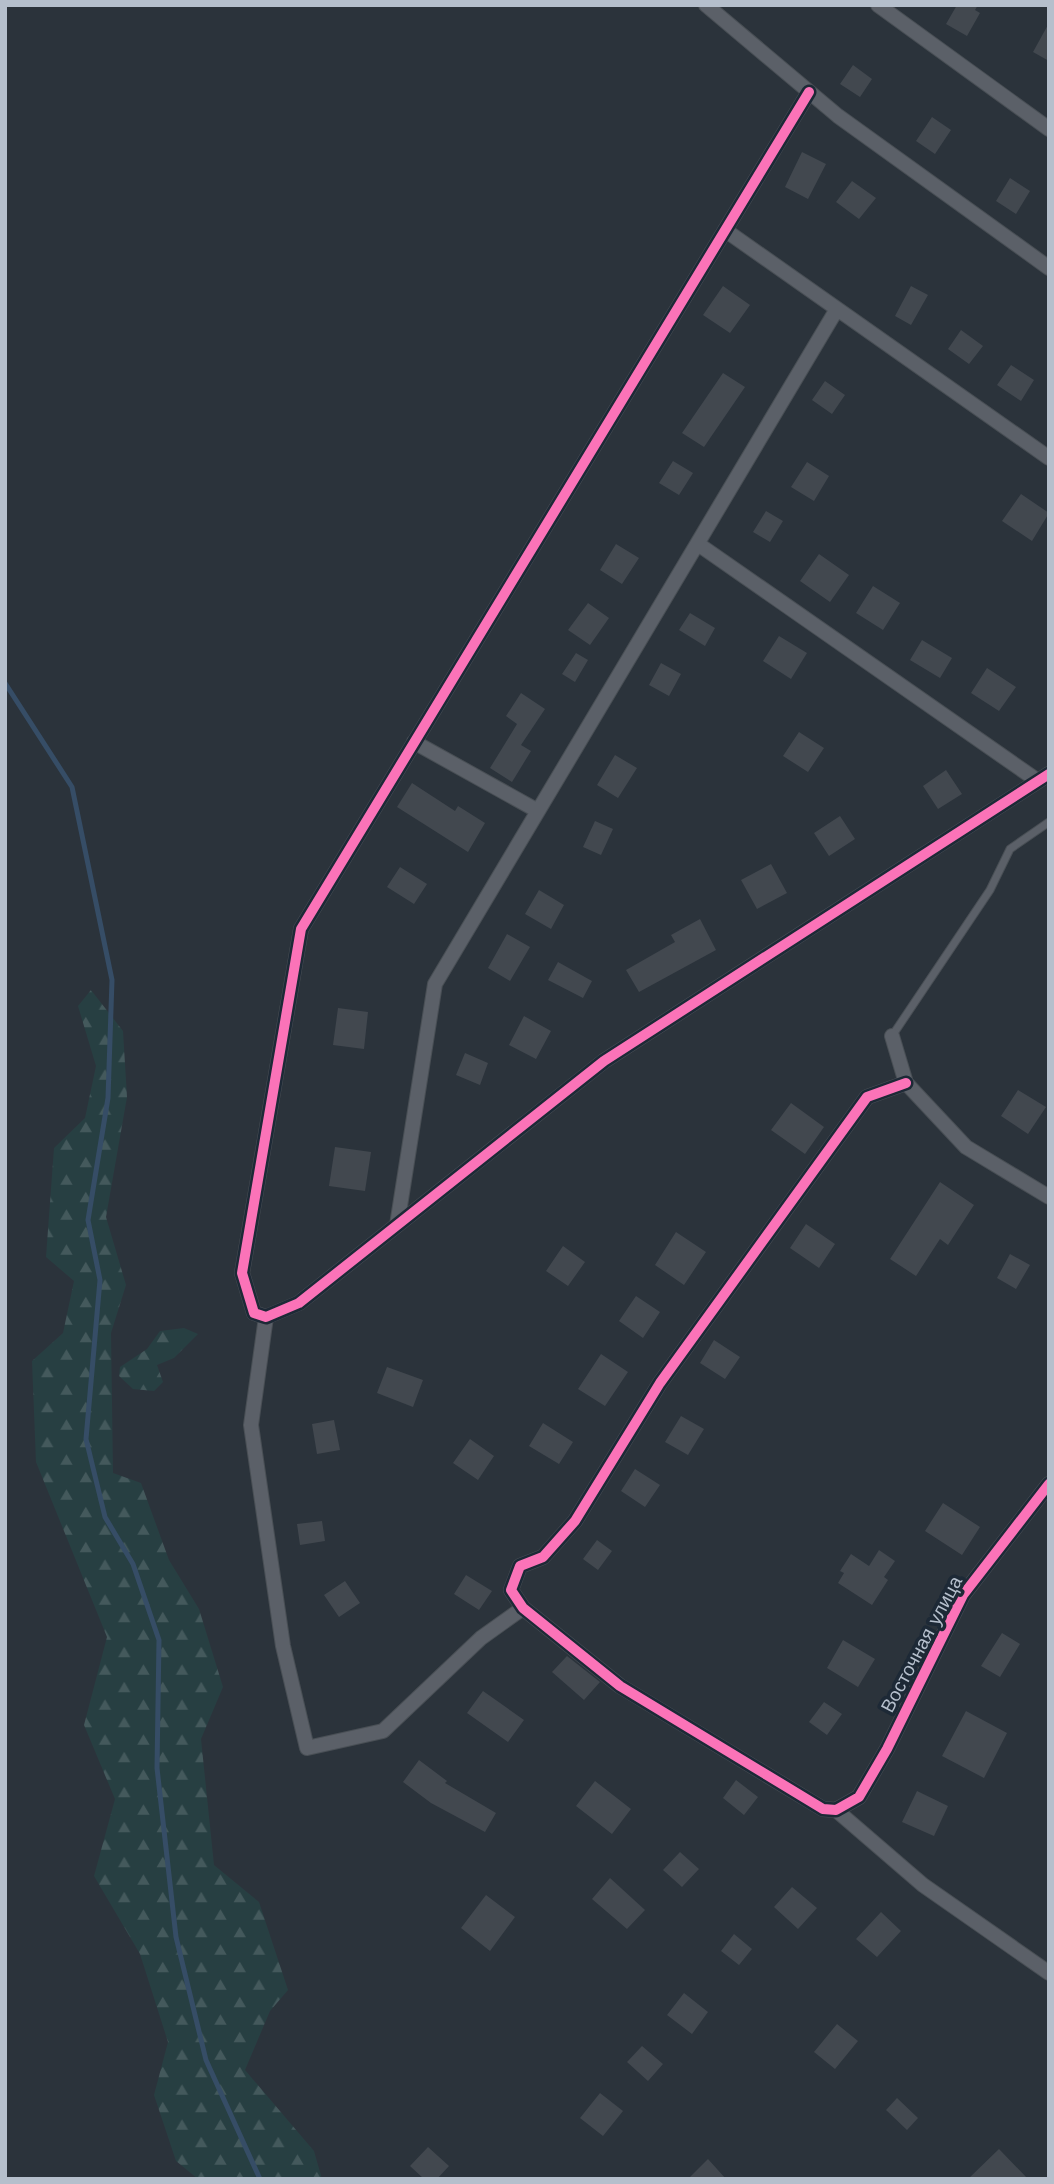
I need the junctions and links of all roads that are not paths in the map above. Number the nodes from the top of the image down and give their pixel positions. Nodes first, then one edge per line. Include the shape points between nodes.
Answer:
1 (706, 5) edge
2 (878, 5) edge
3 (809, 92) junction
4 (1049, 129) edge
5 (725, 230) junction
6 (1049, 268) edge
7 (837, 309) junction
8 (1049, 458) edge
9 (698, 544) junction
10 (414, 742) junction
11 (1043, 777) edge
12 (538, 811) junction
13 (1049, 822) edge
14 (892, 1035) joint
15 (906, 1083) junction
16 (1049, 1197) edge
17 (397, 1225) junction
18 (266, 1317) junction
19 (1049, 1484) edge
20 (523, 1608) junction
21 (830, 1809) junction
22 (1049, 1973) edge

1 - 3 street
2 - 4 street
3 - 5 street
3 - 6 street
5 - 7 street
5 - 10 street
7 - 8 street
7 - 9 street
9 - 11 street
9 - 12 street
10 - 12 street
10 - 18 street via 301,929 242,1273 254,1313
11 - 17 street via 604,1061
12 - 17 street via 435,984
13 - 14 lane via 1010,849 989,890
14 - 15 street
15 - 16 street via 966,1147
15 - 20 street via 867,1097 660,1383 575,1521 543,1557 520,1566 511,1590
17 - 18 street via 299,1303
18 - 20 street via 251,1424 282,1646 307,1748 383,1731 481,1637
19 - 21 street, Восточная улица via 963,1595 859,1797
20 - 21 street via 620,1686
21 - 22 street via 923,1885

